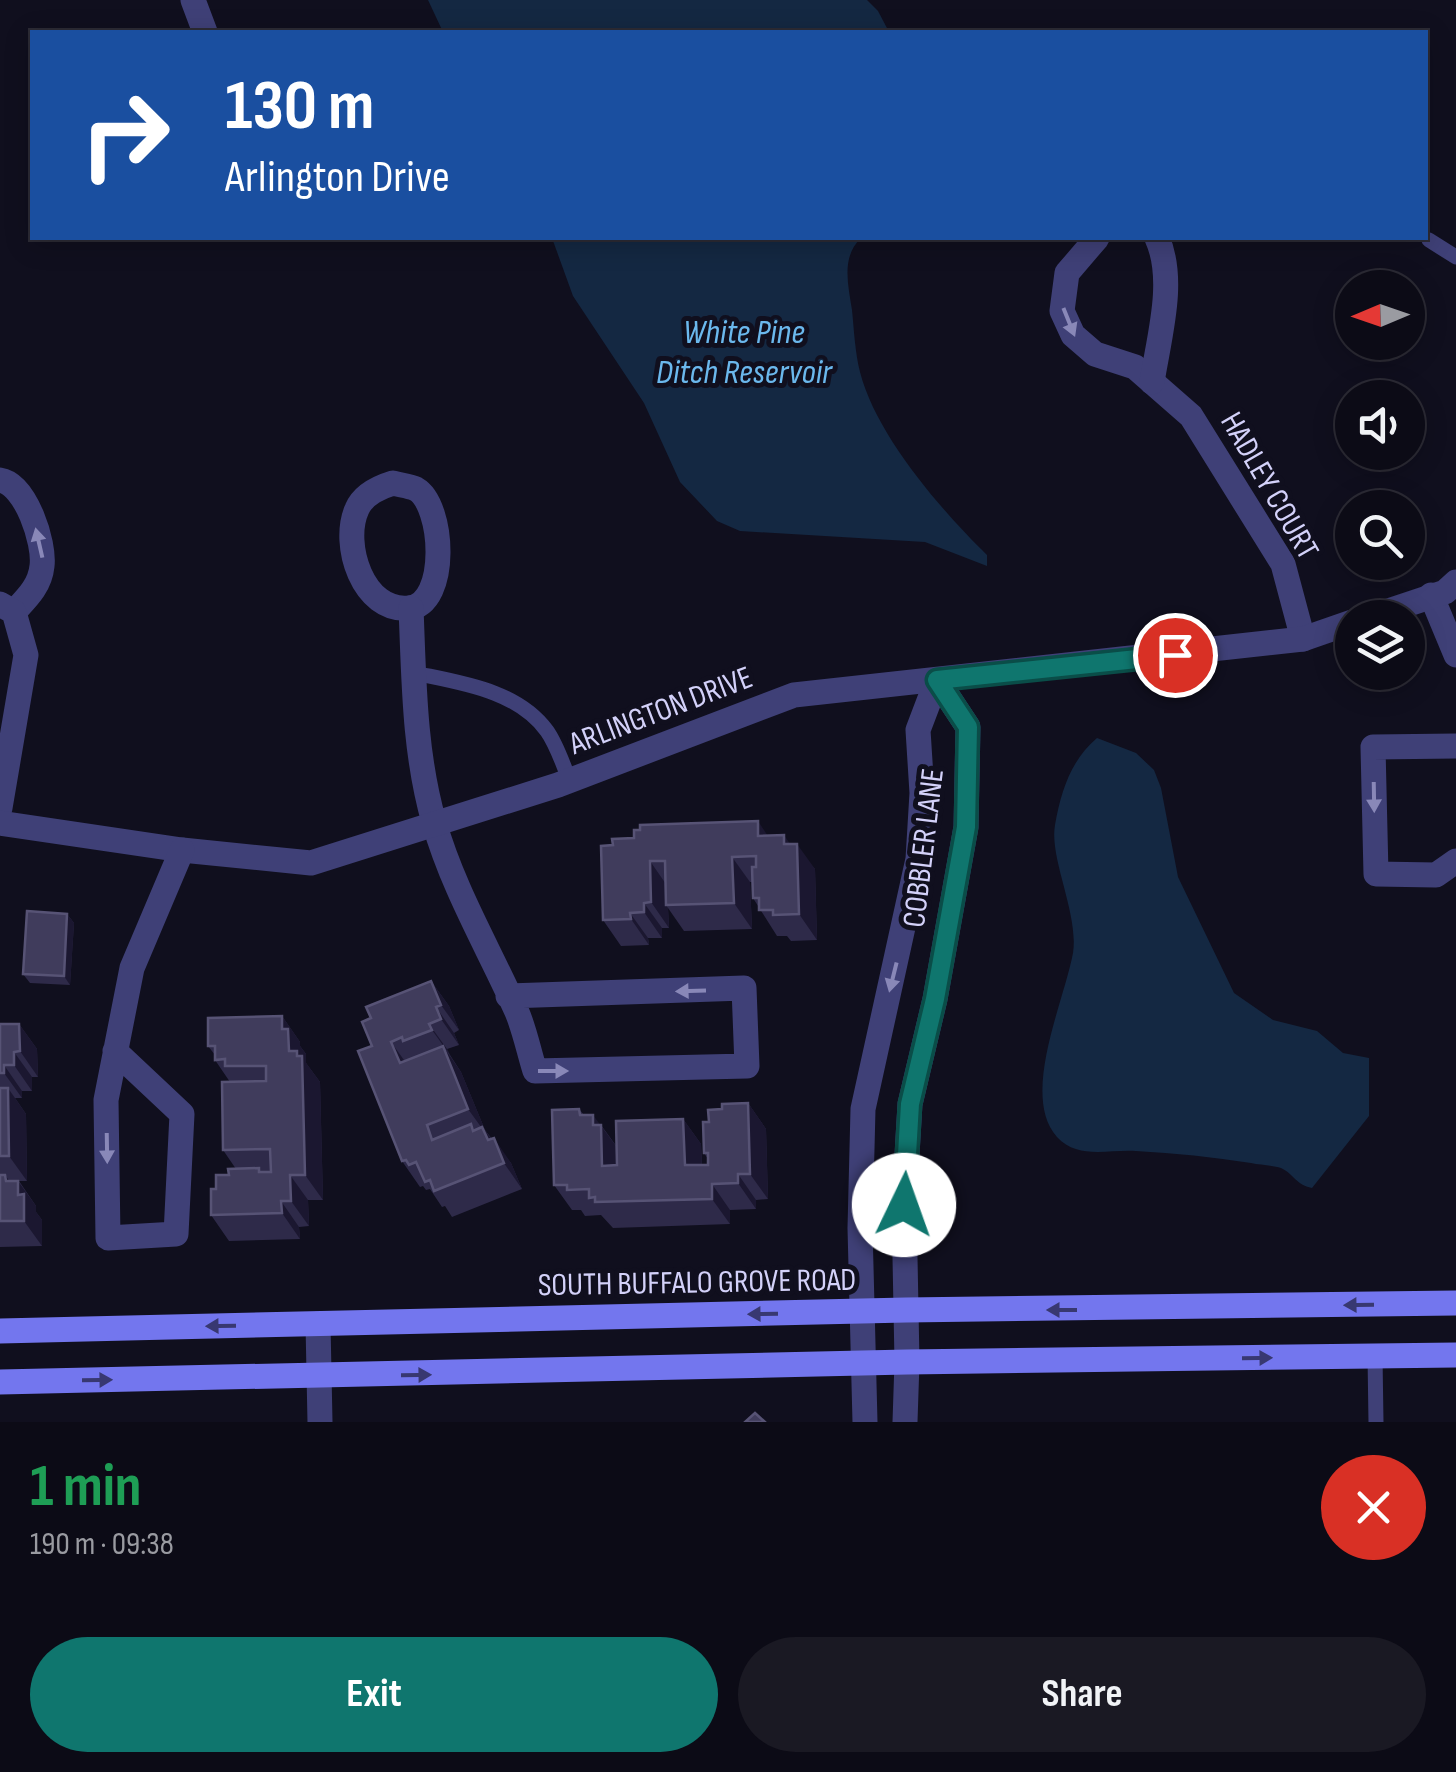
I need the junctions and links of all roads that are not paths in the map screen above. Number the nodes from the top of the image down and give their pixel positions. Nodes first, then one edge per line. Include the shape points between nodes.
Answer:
1 (193, 0) edge
2 (204, 30) edge
3 (1095, 240) edge
4 (1157, 240) edge
5 (1429, 240) dead end
6 (1456, 257) edge
7 (1152, 382) junction
8 (0, 480) edge
9 (1456, 582) edge
10 (1431, 595) junction
11 (1417, 600) edge
12 (7, 608) edge
13 (411, 608) junction
14 (1335, 628) edge
15 (1304, 639) junction
16 (1456, 654) edge
17 (414, 673) junction
18 (937, 680) junction
19 (1456, 746) edge
20 (570, 781) junction
21 (0, 808) edge
22 (0, 823) edge
23 (435, 824) junction
24 (182, 850) junction
25 (1456, 861) edge
26 (508, 996) junction
27 (115, 1051) junction
28 (1456, 1303) edge
29 (906, 1322) junction
30 (318, 1324) junction
31 (861, 1324) junction
32 (0, 1331) edge
33 (1456, 1355) edge
34 (1375, 1356) junction
35 (908, 1362) junction
36 (862, 1363) junction
37 (319, 1377) junction
38 (0, 1382) edge
39 (320, 1422) edge
40 (865, 1422) edge
41 (905, 1422) edge
42 (1376, 1422) edge

1 - 2 street
3 -> 7 street, HADLEY COURT via 1068,272 1062,311 1073,335 1095,354 1135,367
4 - 7 street via 1164,258 1164,300
5 - 6 lane
7 - 15 street, HADLEY COURT via 1192,416 1282,564
12 -> 8 street via 36,586 43,563 22,495
9 - 10 street
10 - 11 street
10 - 16 street
12 - 21 street via 26,655
13 - 13 street via 434,587 437,540 432,509 418,490 393,483 358,506 352,529 369,591 387,604
13 - 17 street
14 - 15 street, ARLINGTON DRIVE
15 - 18 street, ARLINGTON DRIVE
17 - 20 lane via 467,684 530,712 549,734
17 - 23 street via 419,757
18 - 20 street, ARLINGTON DRIVE via 794,695
18 - 29 street, COBBLER LANE via 968,727 966,827 910,1104
18 -> 31 street, COBBLER LANE via 918,730 918,858 863,1109
19 -> 25 street via 1373,748 1376,874 1436,874
20 - 23 street, ARLINGTON DRIVE
22 - 24 street, ARLINGTON DRIVE
23 - 24 street, ARLINGTON DRIVE via 311,863
23 - 26 street
24 - 27 street via 132,968
26 -> 26 street via 535,1071 747,1066 744,988
27 -> 27 street via 106,1100 108,1238 176,1234 182,1114
28 -> 29 main road, SOUTH BUFFALO GROVE ROAD
29 - 31 main road, SOUTH BUFFALO GROVE ROAD
29 - 35 street, COBBLER LANE
31 -> 30 main road, SOUTH BUFFALO GROVE ROAD
30 -> 32 main road, SOUTH BUFFALO GROVE ROAD
30 - 37 street
31 - 36 street, COBBLER LANE
33 - 34 main road
35 -> 34 main road
34 - 42 lane
35 - 36 main road
35 - 41 street, COBBLER LANE
37 -> 36 main road
36 - 40 street, COBBLER LANE
38 -> 37 main road
37 - 39 street

